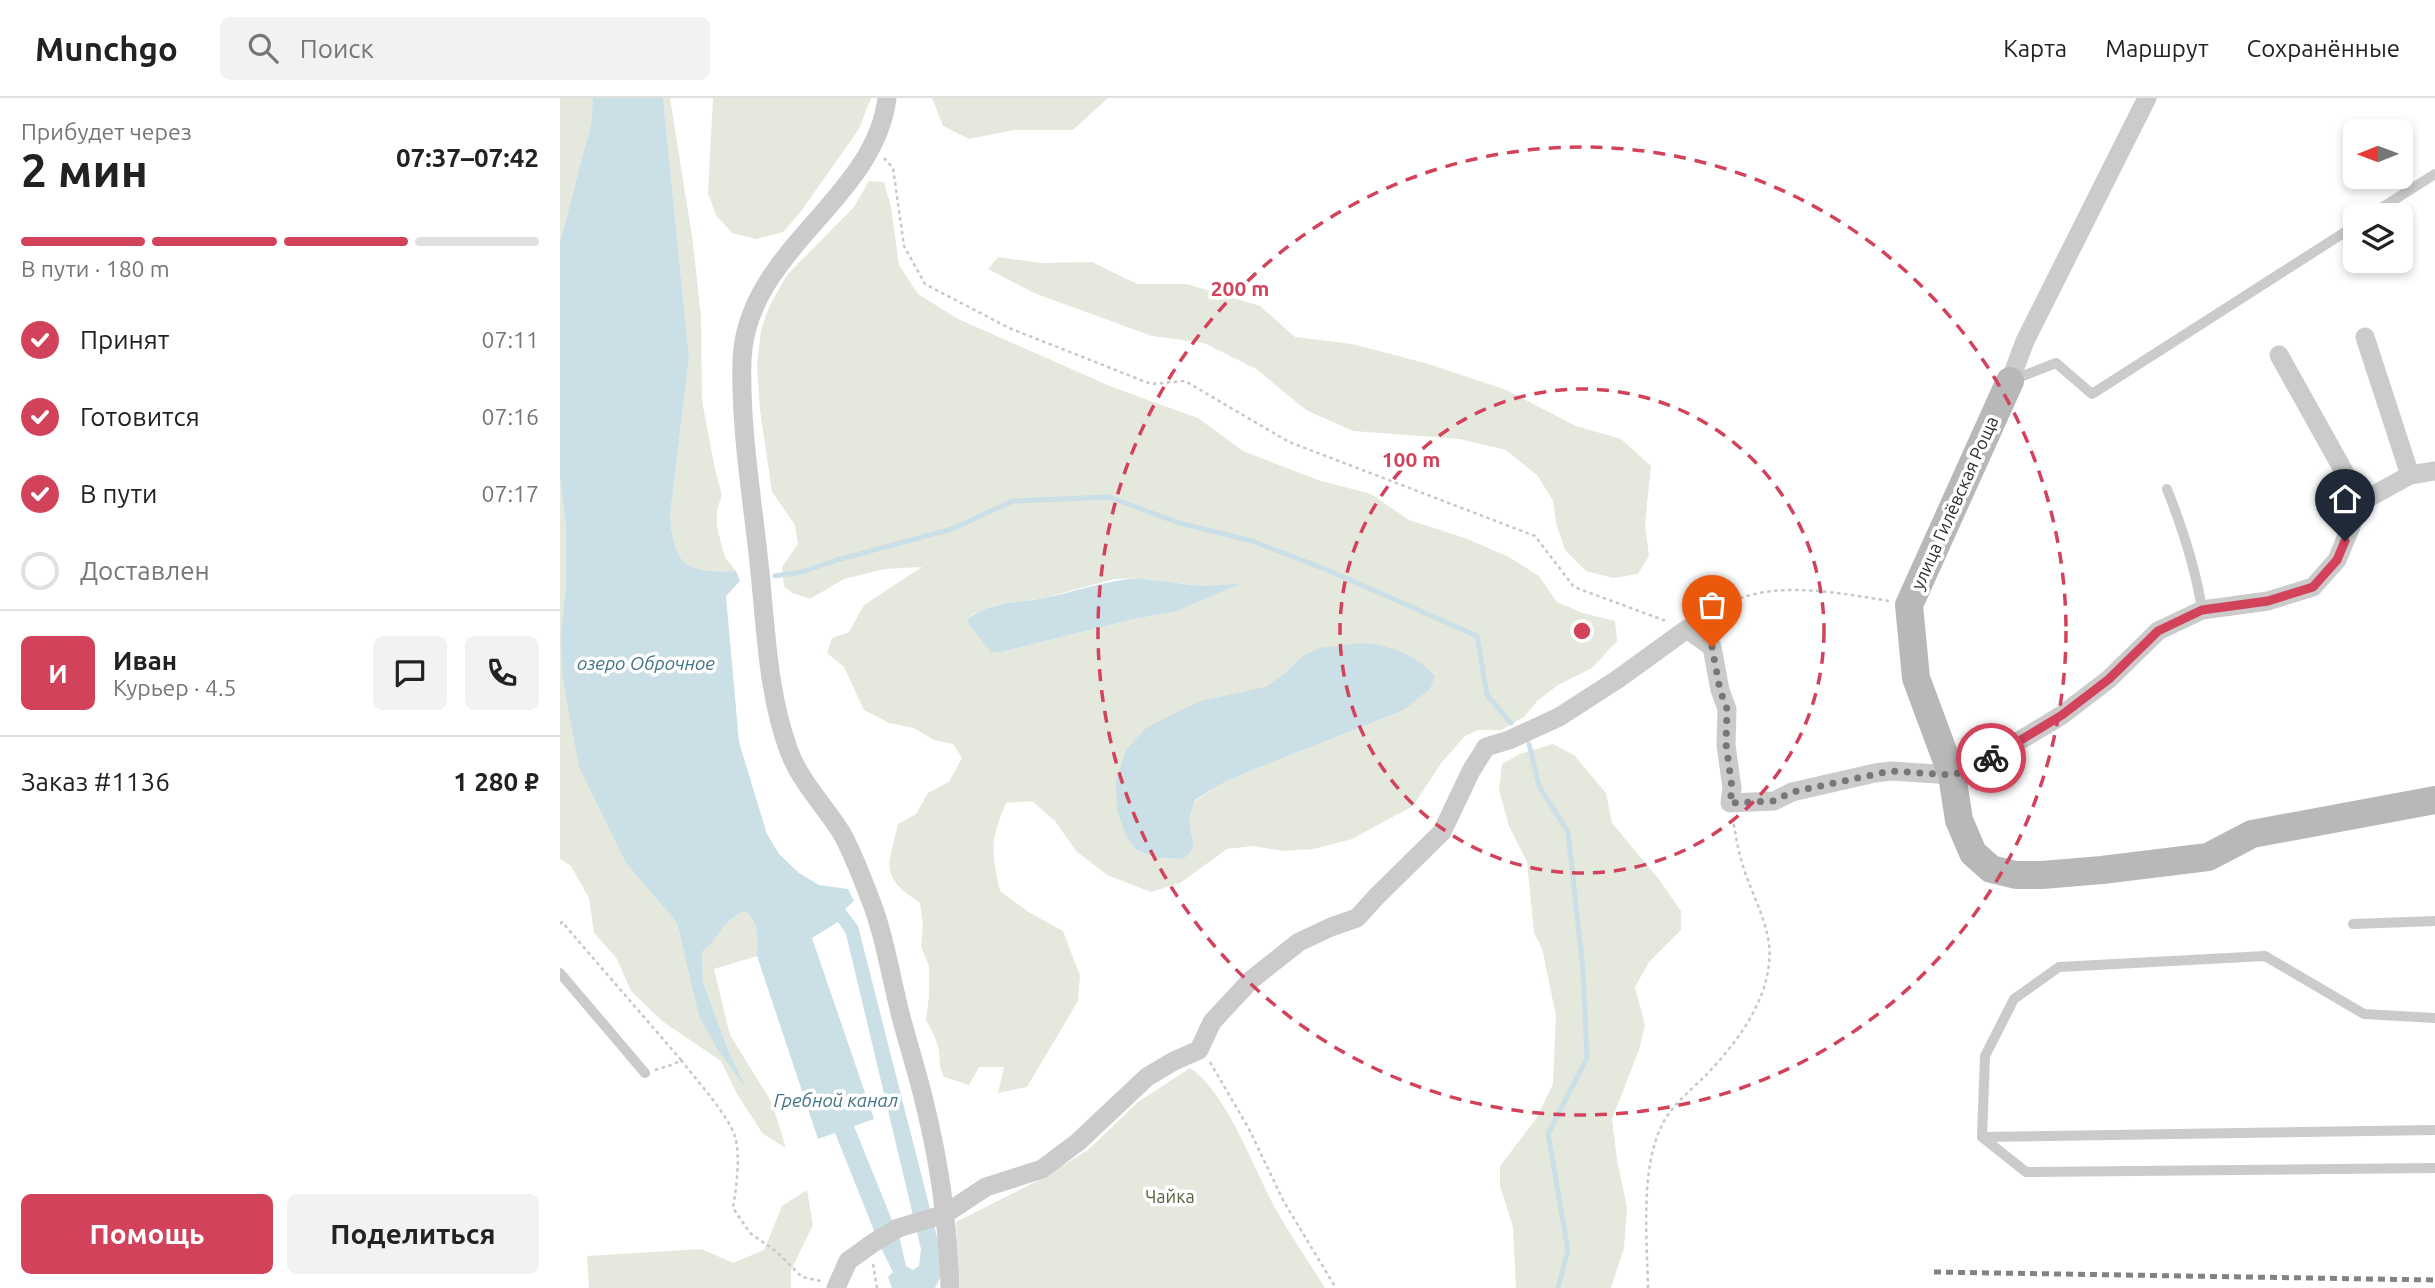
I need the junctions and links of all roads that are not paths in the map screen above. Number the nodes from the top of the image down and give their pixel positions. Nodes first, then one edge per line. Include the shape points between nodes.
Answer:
1 (887, 98) edge
2 (2147, 98) edge
3 (2435, 174) edge
4 (2389, 203) edge
5 (2343, 233) edge
6 (2365, 337) dead end
7 (2279, 355) dead end
8 (2010, 381) junction
9 (2435, 471) edge
10 (2410, 475) junction
11 (2167, 489) dead end
12 (2361, 502) junction
13 (2202, 610) junction
14 (1952, 775) junction
15 (2435, 800) edge
16 (2435, 921) edge
17 (2353, 924) dead end
18 (560, 973) edge
19 (2433, 1019) edge
20 (645, 1073) road end
21 (2435, 1130) edge
22 (1982, 1138) junction
23 (2435, 1168) edge
24 (945, 1214) junction
25 (836, 1288) edge
26 (950, 1288) edge

1 - 24 street via 885,121 872,146 781,260 752,310 742,356 747,451 774,700 790,754 842,834 871,899 925,1106
2 - 8 street via 2025,341
3 - 4 lane
5 - 8 lane via 2092,394 2056,363
6 - 10 street
7 - 12 street
8 - 14 street, улица Гилёвская Роща via 1909,605 1916,678
9 - 10 street
10 - 12 street
11 - 13 lane
12 - 13 street via 2337,560 2313,587 2268,601
13 - 14 street via 2158,631 2109,679 2062,715 1976,767
14 - 15 street, улица Гилёвская Роща via 1959,820 1973,853 1991,869 2016,875 2208,857 2252,834
14 - 24 street via 1891,771 1792,792 1774,801 1730,803 1727,709 1712,647 1687,629 1559,717 1486,747 1442,832 1357,918 1300,942 1251,980 1212,1022 1199,1050 1147,1077 1042,1169 986,1187
16 - 17 lane
18 - 20 lane
19 - 22 lane via 2364,1014 2264,956 2059,967 2014,999 1985,1056
21 - 22 lane
22 - 23 lane via 2026,1172
24 - 25 street via 898,1228 873,1243 848,1261
24 - 26 street

